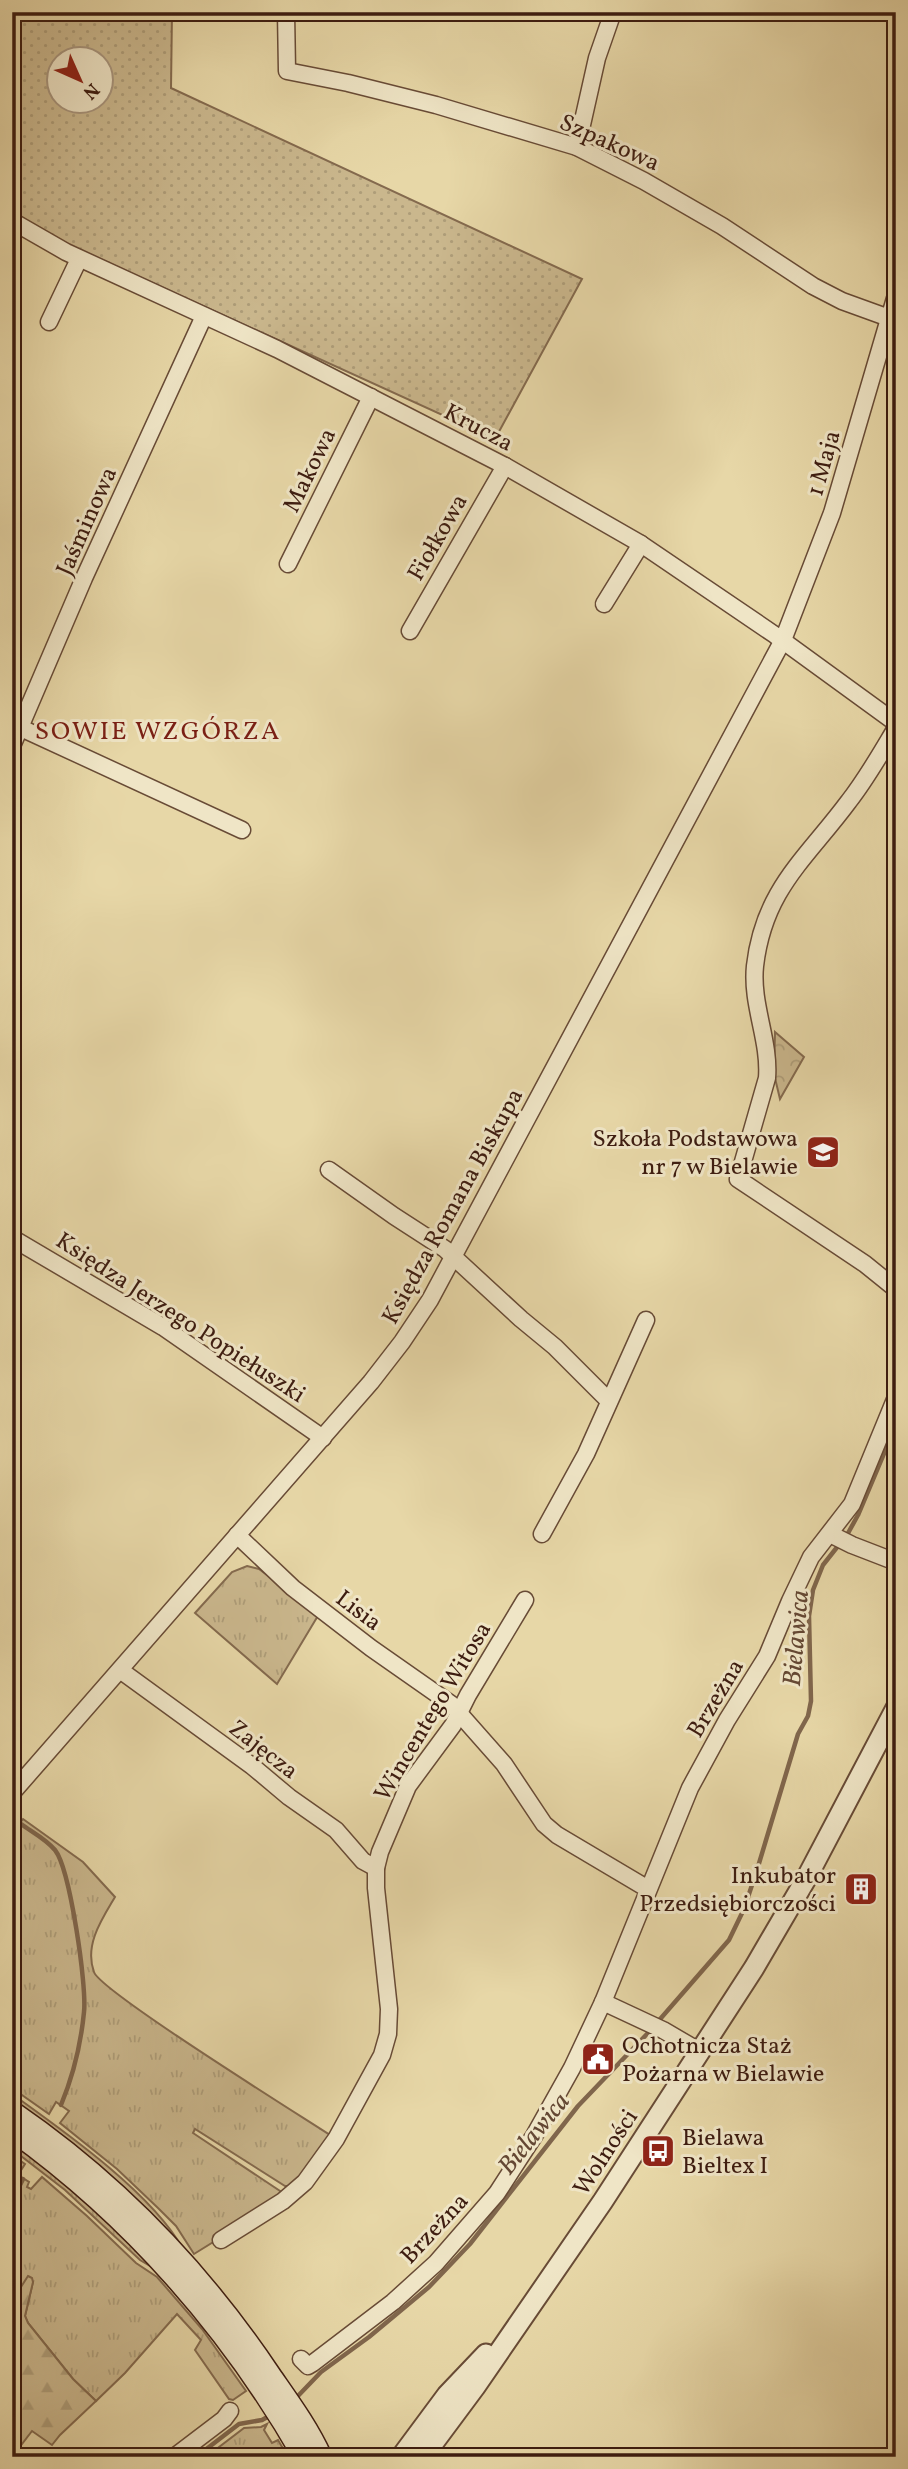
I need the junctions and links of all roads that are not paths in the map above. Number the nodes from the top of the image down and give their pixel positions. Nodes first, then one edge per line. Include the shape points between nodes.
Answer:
1 (286, 12) edge
2 (613, 12) edge
3 (577, 147) junction
4 (12, 221) edge
5 (79, 258) junction
6 (893, 306) edge
7 (204, 316) junction
8 (49, 322) dead end
9 (371, 397) junction
10 (505, 466) junction
11 (641, 544) junction
12 (288, 564) dead end
13 (604, 604) dead end
14 (410, 631) dead end
15 (783, 640) junction
16 (896, 723) edge
17 (20, 728) junction
18 (896, 728) edge
19 (12, 746) edge
20 (242, 830) dead end
21 (329, 1170) dead end
22 (12, 1238) edge
23 (453, 1256) junction
24 (896, 1289) edge
25 (646, 1320) dead end
26 (896, 1397) edge
27 (609, 1401) junction
28 (323, 1438) junction
29 (542, 1534) dead end
30 (830, 1534) junction
31 (237, 1535) junction
32 (896, 1562) edge
33 (525, 1600) dead end
34 (120, 1670) junction
35 (896, 1708) edge
36 (460, 1713) junction
37 (15, 1785) edge
38 (376, 1868) junction
39 (649, 1889) junction
40 (603, 2002) junction
41 (699, 2051) junction
42 (12, 2112) edge
43 (12, 2130) edge
44 (222, 2239) dead end
45 (515, 2326) junction
46 (301, 2358) dead end
47 (275, 2395) junction
48 (230, 2411) dead end
49 (317, 2453) edge
50 (415, 2453) edge
51 (174, 2457) edge

1 - 3 street, Szpakowa via 287,71 436,105
2 - 3 street via 597,58
3 - 6 street, Szpakowa via 722,226 842,301 876,315
4 - 5 street, Krucza
5 - 7 street, Krucza
5 - 8 street
6 - 15 street, 1 Maja via 832,513
7 - 9 street, Krucza
7 - 17 street, Jaśminowa
9 - 10 street, Krucza
9 - 12 street, Makowa
10 - 11 street, Krucza
10 - 14 street, Fiołkowa
11 - 13 street
11 - 15 street, Krucza
15 - 16 street, Krucza
15 - 23 street, Księdza Romana Biskupa
17 - 19 street, Jaśminowa
17 - 20 street
18 - 24 street via 862,783 787,877 771,907 760,941 754,995 769,1061 767,1078 738,1179
21 - 23 street
22 - 28 street, Księdza Jerzego Popiełuszki via 163,1327
23 - 27 street
23 - 28 street, Księdza Romana Biskupa via 402,1342
25 - 27 street
26 - 30 street, Brzeżna via 852,1504
27 - 29 street
28 - 31 street, Księdza Romana Biskupa
30 - 32 street
30 - 39 street, Brzeżna via 811,1557 767,1656 690,1788
31 - 34 street, Księdza Romana Biskupa
31 - 36 street, Lisia via 293,1588
33 - 36 street, Wincentego Witosa
34 - 37 street, Księdza Romana Biskupa
34 - 38 street, Zajęcza via 336,1830 363,1861
35 - 41 street, Wolności via 801,1889
36 - 38 street, Wincentego Witosa via 408,1786
36 - 39 street via 504,1764 544,1824
38 - 44 street, Wincentego Witosa via 389,2009 382,2055 336,2139 305,2182
39 - 40 street, Brzeżna
40 - 41 street
40 - 46 street, Brzeżna via 534,2136 471,2225 393,2302 313,2364
41 - 45 street, Wolności via 603,2201
42 - 47 main road via 90,2172 157,2235 218,2303
43 - 47 main road via 146,2245
45 - 50 street, Wolności via 475,2387
45 - 50 street, Wolności via 447,2395
47 - 49 main road
48 - 51 street

